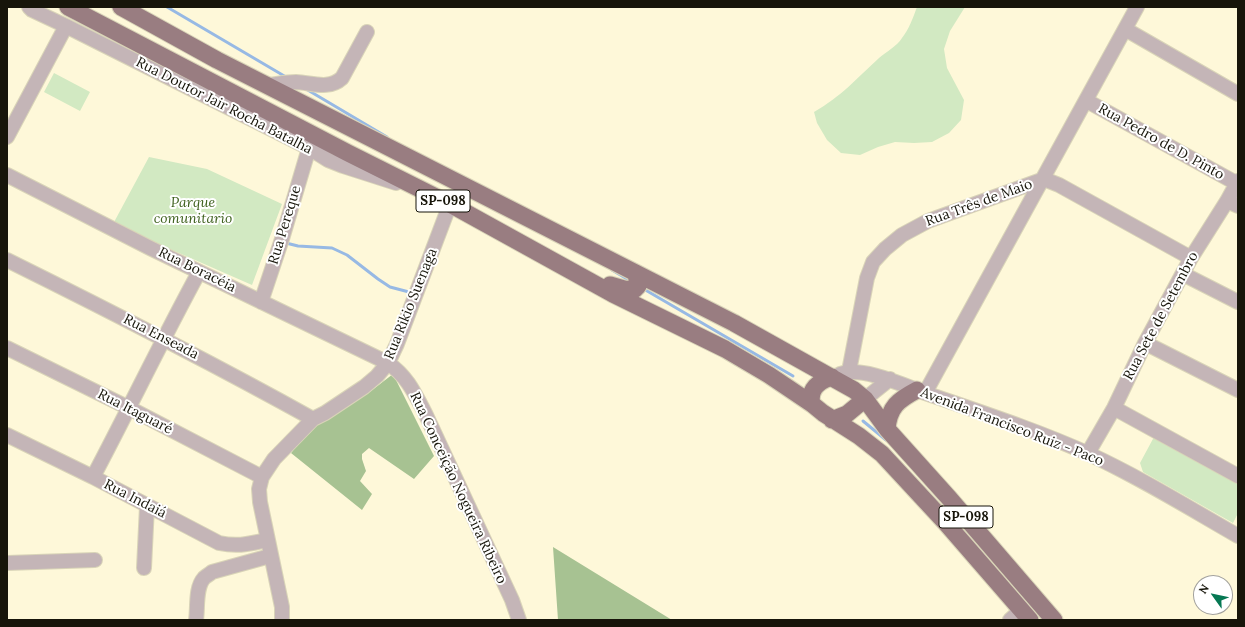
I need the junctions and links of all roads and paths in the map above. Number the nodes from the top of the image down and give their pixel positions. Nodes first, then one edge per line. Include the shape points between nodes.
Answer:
1 (29, 7) edge
2 (68, 7) edge
3 (121, 7) edge
4 (1138, 7) edge
5 (66, 26) junction
6 (1125, 29) junction
7 (367, 32) dead end
8 (268, 85) junction
9 (1238, 94) edge
10 (1087, 101) junction
11 (7, 137) edge
12 (309, 148) junction
13 (7, 175) edge
14 (1044, 179) junction
15 (1237, 182) edge
16 (425, 192) junction
17 (1233, 203) edge
18 (450, 204) junction
19 (1191, 258) junction
20 (7, 260) edge
21 (199, 272) junction
22 (636, 273) junction
23 (1183, 274) junction
24 (584, 277) junction
25 (261, 302) junction
26 (1238, 302) edge
27 (163, 338) junction
28 (1145, 343) junction
29 (7, 348) edge
30 (388, 363) junction
31 (848, 371) junction
32 (832, 377) junction
33 (890, 380) junction
34 (1238, 390) edge
35 (921, 391) junction
36 (864, 399) junction
37 (812, 404) junction
38 (129, 408) junction
39 (1114, 408) junction
40 (312, 419) junction
41 (832, 420) junction
42 (887, 429) junction
43 (7, 435) edge
44 (7, 447) edge
45 (30, 447) junction
46 (1088, 453) junction
47 (1238, 476) edge
48 (262, 477) junction
49 (93, 478) junction
50 (147, 506) junction
51 (1238, 536) edge
52 (267, 540) junction
53 (270, 556) junction
54 (95, 560) dead end
55 (7, 563) edge
56 (144, 568) dead end
57 (1020, 617) edge
58 (196, 620) edge
59 (282, 620) edge
60 (519, 620) edge
61 (1054, 620) edge

1 - 5 street, Rua Doutor Jair Rocha Batalha
2 - 16 main road, SP-098
3 - 8 main road, SP-098
4 - 6 street
5 - 11 street
5 - 12 street, Rua Doutor Jair Rocha Batalha
6 - 9 street
6 - 10 street
7 - 8 street via 342,78 337,82 322,86 297,82
8 - 22 main road, SP-098
10 - 14 street
10 - 15 street, Rua Pedro de D. Pinto
12 - 16 street, Rua Doutor Jair Rocha Batalha via 328,160 348,168
12 - 25 street, Rua Pereque
13 - 21 street, Rua Boracéia
14 - 19 street, Rua Três de Maio
14 - 31 street, Rua Três de Maio via 928,221 902,235 885,249 873,262 867,278
14 - 35 street
15 - 17 street, Rua Sete de Setembro
16 - 18 main road, SP-098
17 - 19 street, Rua Sete de Setembro
18 - 24 main road, SP-098
18 - 30 street, Rua Rikio Suenaga
19 - 23 street, Rua Sete de Setembro
20 - 27 street, Rua Enseada
21 - 25 street, Rua Boracéia
21 - 27 street
22 - 24 main road via 638,286 634,290
22 - 32 main road, SP-098
23 - 26 street
23 - 28 street, Rua Sete de Setembro
24 - 37 main road, SP-098 via 725,349
25 - 30 street, Rua Boracéia
27 - 38 street
27 - 40 street, Rua Enseada
28 - 34 street
28 - 39 street, Rua Sete de Setembro
29 - 38 street, Rua Itaguaré
30 - 40 street, Rua Rikio Suenaga via 364,388
30 - 60 street, Rua Conceição Nogueira Ribeiro via 406,379 426,415
31 - 32 street
31 - 33 street, Avenida Francisco Ruiz - Paco
32 - 36 main road, SP-098
32 - 37 main road via 815,386
33 - 35 street, Avenida Francisco Ruiz - Paco
33 - 36 street
35 - 42 main road via 905,396 892,408
35 - 46 street, Avenida Francisco Ruiz - Paco
36 - 41 main road via 847,414
36 - 42 main road, SP-098
37 - 41 main road, SP-098
38 - 48 street, Rua Itaguaré
38 - 49 street
39 - 46 street, Rua Sete de Setembro
39 - 47 street
40 - 48 street, Rua Rikio Suenaga via 274,459
41 - 57 main road, SP-098 via 882,454 945,522
42 - 61 main road, SP-098
43 - 45 street, Rua Indaiá
44 - 45 street
45 - 49 street, Rua Indaiá
46 - 51 street, Avenida Francisco Ruiz - Paco
48 - 52 street, Rua Rikio Suenaga via 259,489 260,502
49 - 50 street, Rua Indaiá
50 - 52 street, Rua Indaiá via 231,546
50 - 56 street
52 - 53 street, Rua Rikio Suenaga
53 - 58 street via 212,572 204,578 198,596
53 - 59 street, Rua Rikio Suenaga via 282,607
54 - 55 street

